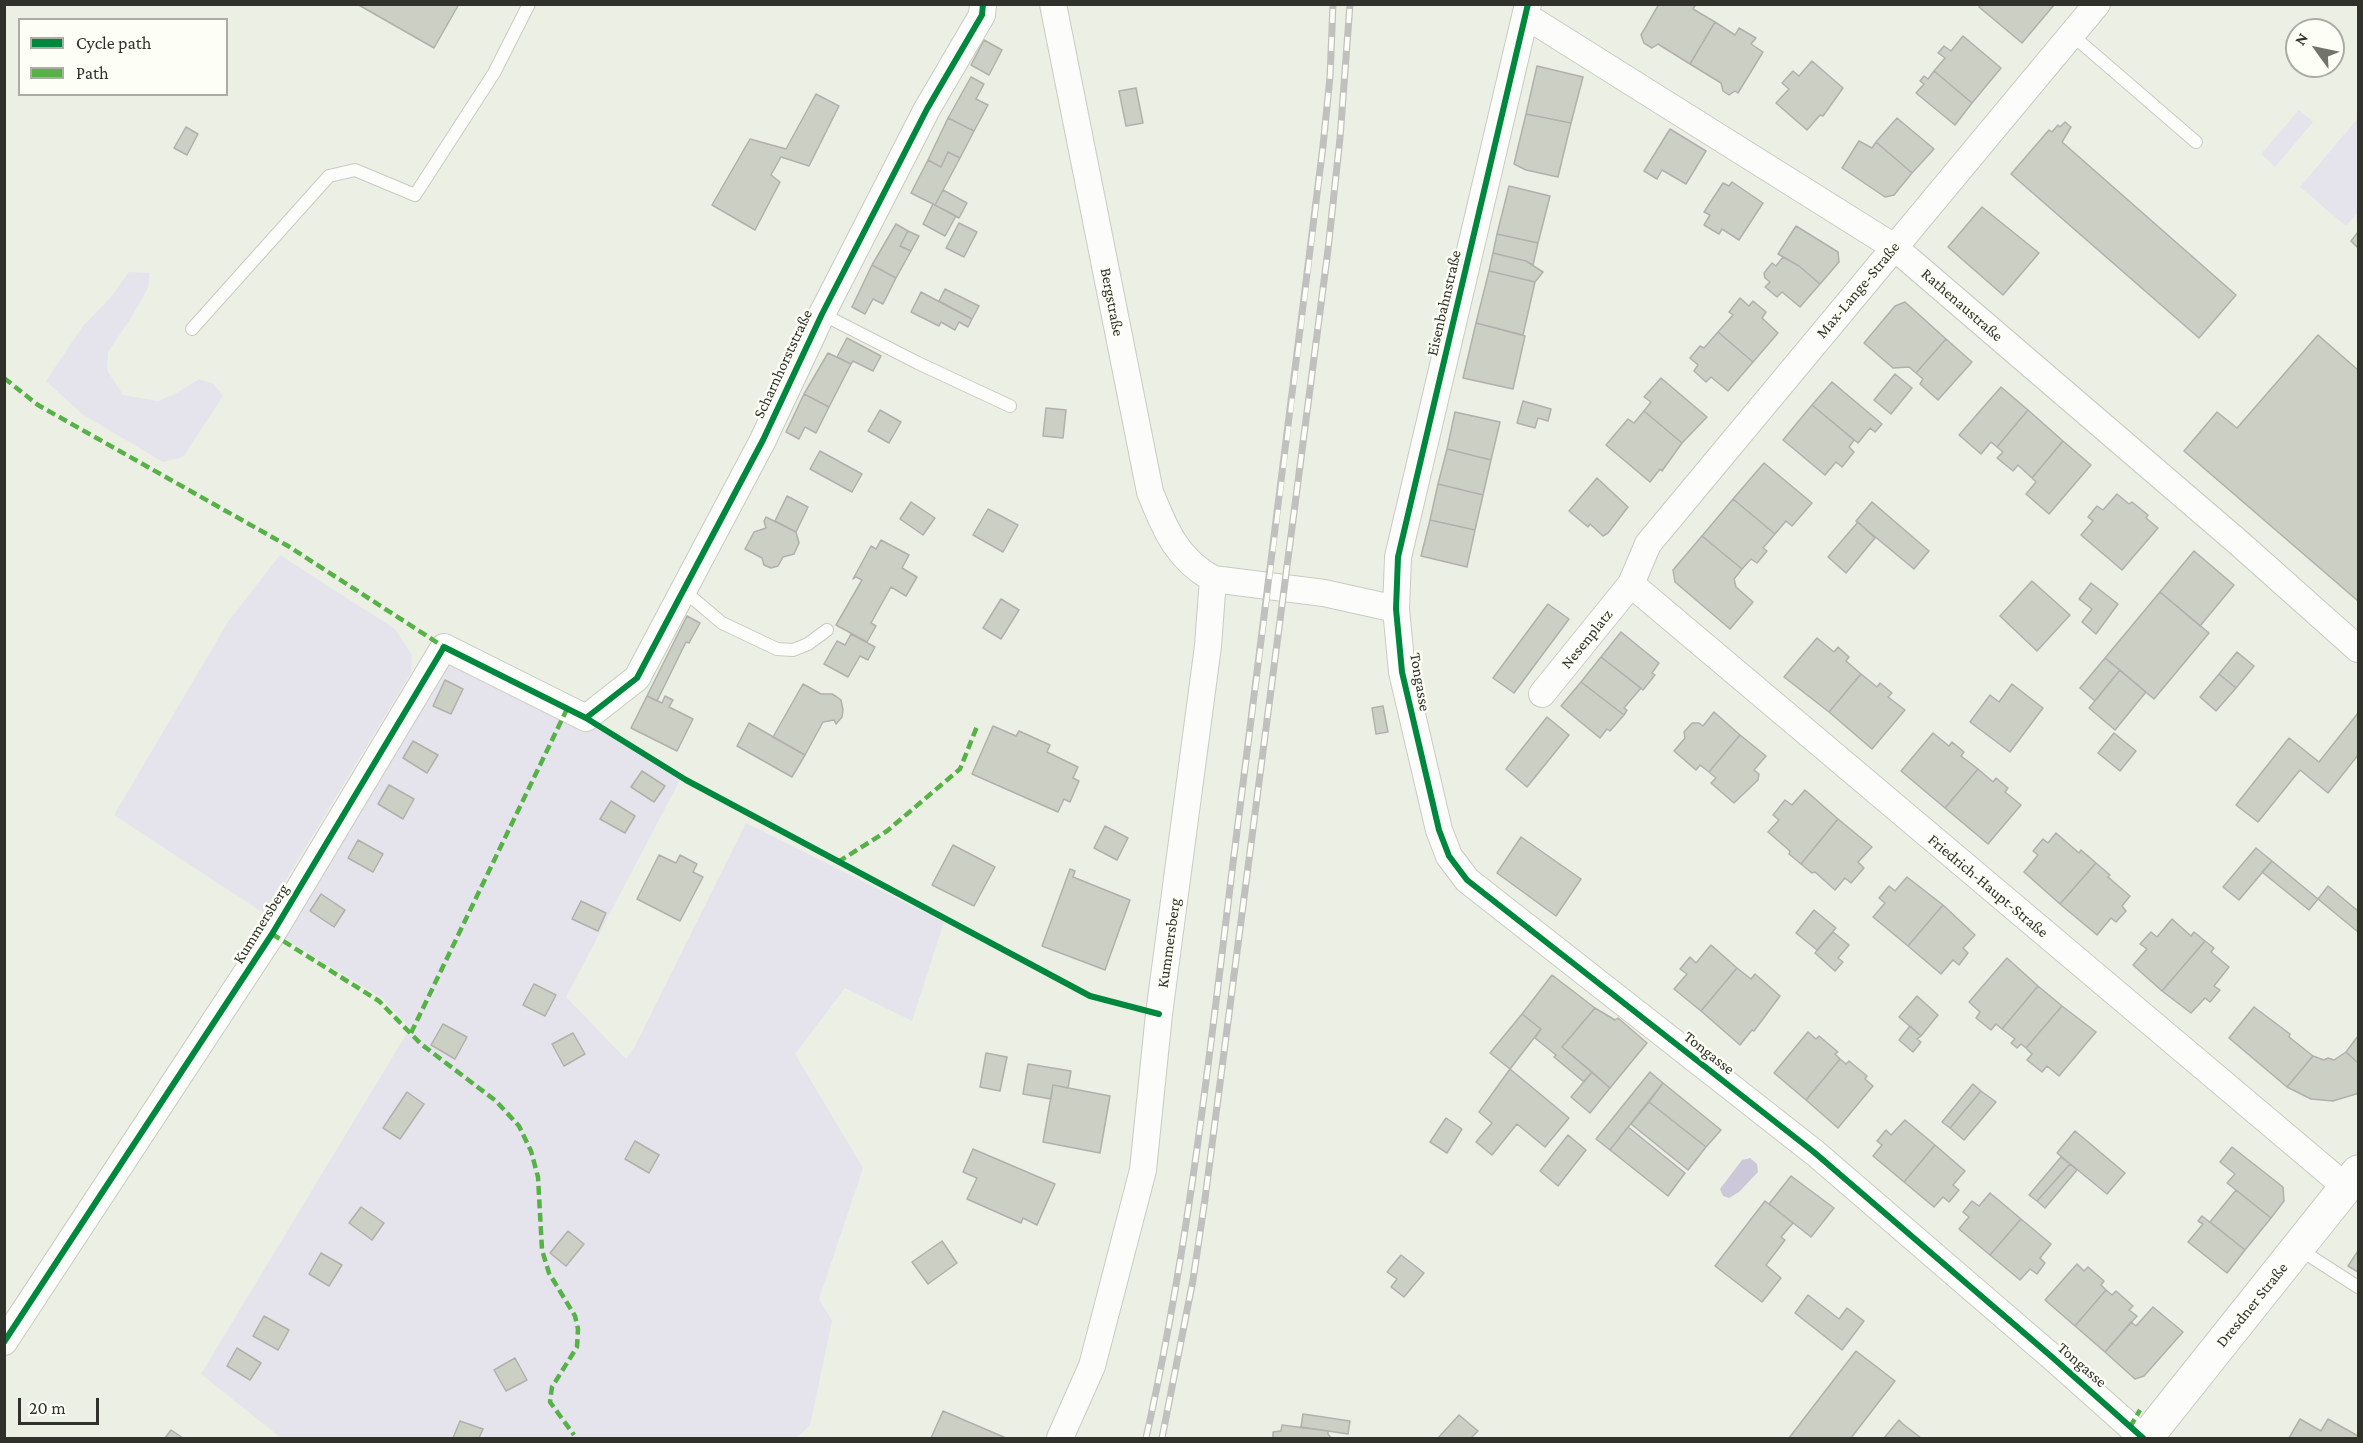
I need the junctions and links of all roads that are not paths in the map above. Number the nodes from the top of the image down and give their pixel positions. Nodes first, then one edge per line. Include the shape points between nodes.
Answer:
1 (529, 4) edge
2 (983, 4) edge
3 (1053, 4) edge
4 (2097, 4) edge
5 (1527, 10) edge
6 (2072, 35) junction
7 (2196, 142) dead end
8 (1894, 247) junction
9 (822, 314) junction
10 (192, 329) dead end
11 (1010, 406) dead end
12 (1213, 579) junction
13 (1631, 584) junction
14 (683, 590) junction
15 (1396, 609) junction
16 (827, 630) dead end
17 (2358, 649) edge
18 (1542, 694) dead end
19 (586, 718) joint
20 (2352, 1179) edge
21 (2298, 1248) junction
22 (2358, 1287) edge
23 (4, 1342) edge
24 (1060, 1438) edge
25 (2144, 1438) edge

1 - 10 lane via 494,74 415,195 355,170 329,176
2 - 9 street, Scharnhorststraße via 982,15 927,109
3 - 12 street, Bergstraße via 1150,492 1170,539 1197,570
4 - 6 street, Max-Lange-Straße
5 - 8 street, Rathenaustraße
5 - 15 street, Eisenbahnstraße via 1401,546
6 - 7 lane
6 - 8 street, Max-Lange-Straße
8 - 13 street, Max-Lange-Straße via 1648,544
8 - 17 street, Rathenaustraße
9 - 11 lane
9 - 14 street, Scharnhorststraße via 762,440
12 - 15 street via 1324,593
12 - 24 street, Kummersberg via 1143,1170 1092,1366
13 - 18 street, Nesenplatz
13 - 20 street, Friedrich-Haupt-Straße
14 - 16 lane via 722,623 777,649 793,650
14 - 19 street, Scharnhorststraße via 638,678
15 - 25 street, Tongasse via 1402,672 1431,800 1449,856 1467,880 1815,1154
19 - 23 street, Kummersberg via 444,647 272,934
20 - 21 main road, Dresdner Straße
21 - 22 lane
21 - 25 main road, Dresdner Straße

